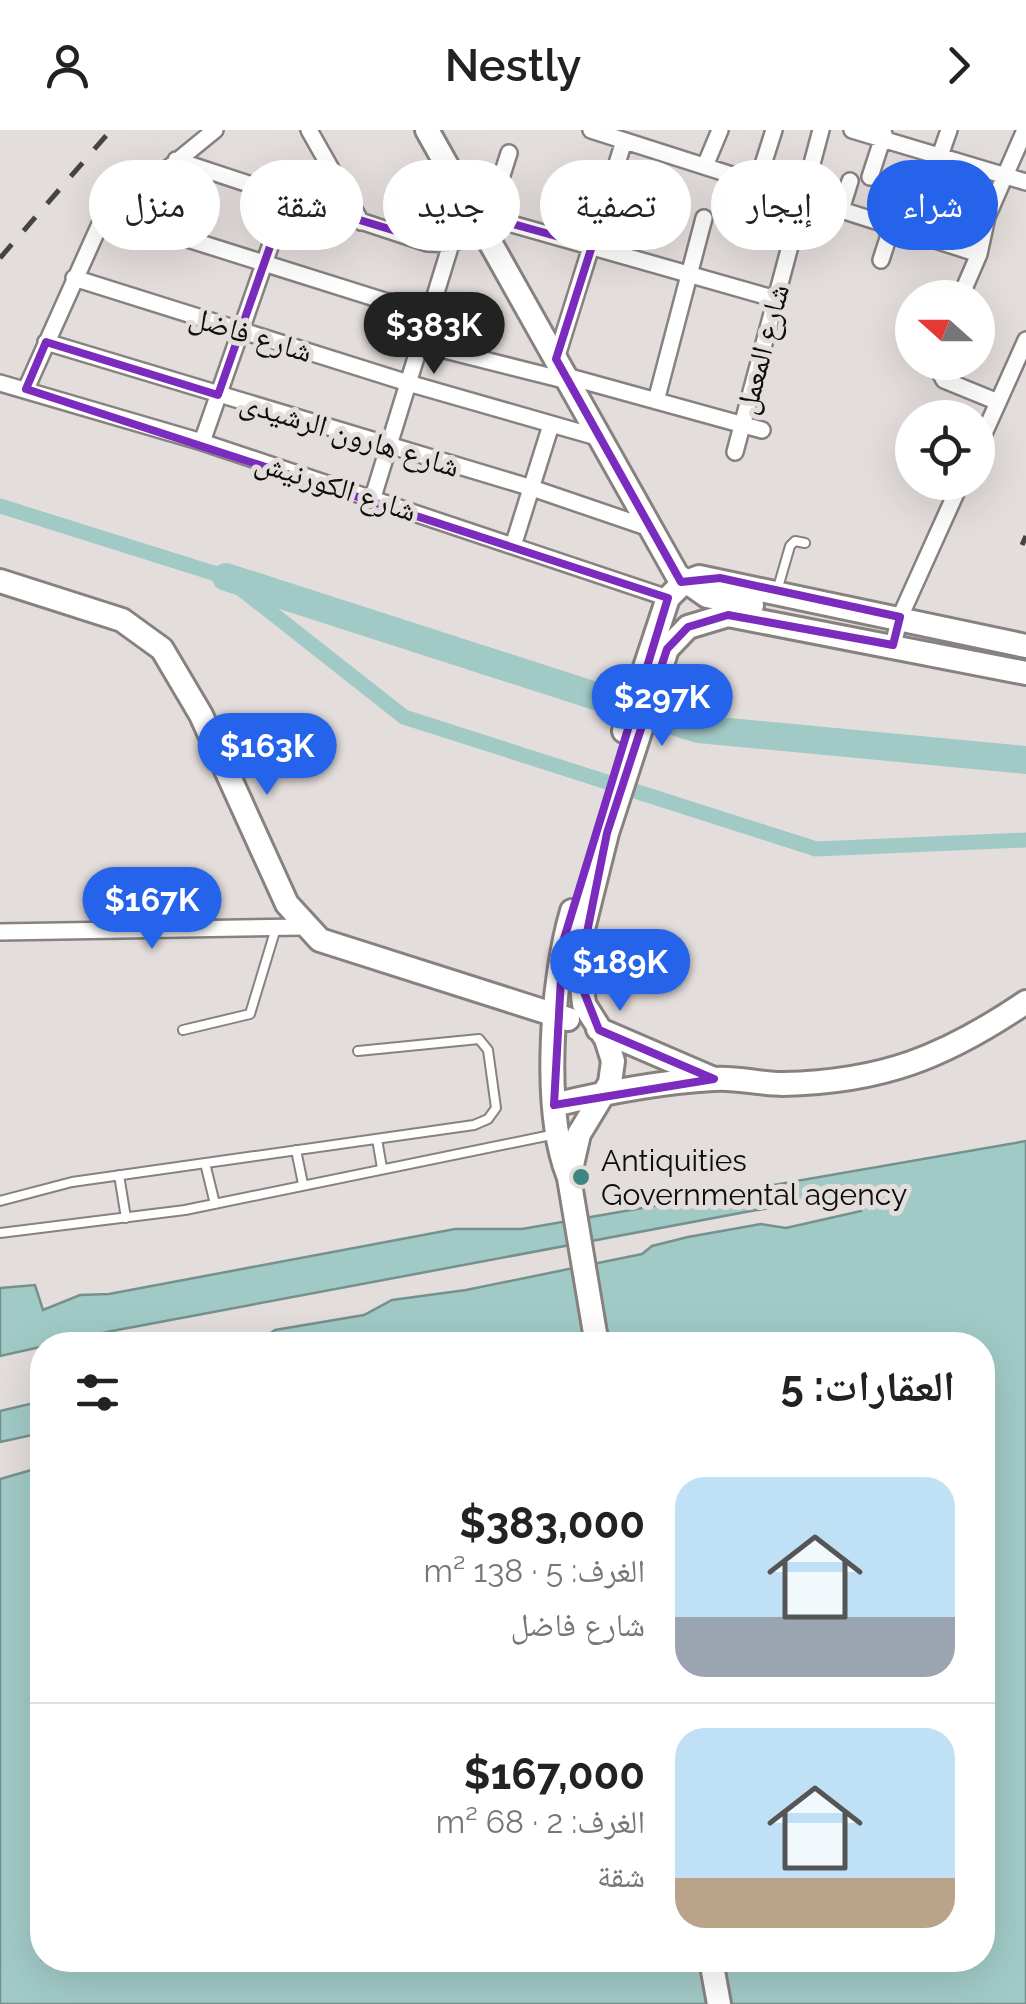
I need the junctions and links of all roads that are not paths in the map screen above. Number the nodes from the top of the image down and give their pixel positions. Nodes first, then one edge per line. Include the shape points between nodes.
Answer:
1 (215, 130) edge
2 (309, 130) edge
3 (426, 130) edge
4 (591, 130) edge
5 (720, 130) edge
6 (774, 130) edge
7 (821, 130) edge
8 (852, 130) edge
9 (948, 130) edge
10 (1025, 130) edge
11 (884, 134) edge
12 (624, 141) junction
13 (509, 153) dead end
14 (939, 156) junction
15 (176, 160) edge
16 (326, 160) edge
17 (445, 160) edge
18 (506, 160) edge
19 (618, 160) edge
20 (764, 160) edge
21 (813, 160) edge
22 (876, 160) edge
23 (938, 160) edge
24 (704, 166) junction
25 (711, 168) edge
26 (1006, 175) junction
27 (850, 180) dead end
28 (1026, 182) edge
29 (847, 190) edge
30 (704, 218) dead end
31 (89, 250) edge
32 (215, 250) edge
33 (269, 250) edge
34 (450, 250) edge
35 (498, 250) edge
36 (591, 250) edge
37 (606, 250) edge
38 (789, 250) edge
39 (884, 250) edge
40 (967, 250) edge
41 (979, 254) junction
42 (881, 260) dead end
43 (263, 266) junction
44 (690, 274) junction
45 (74, 278) junction
46 (968, 280) edge
47 (776, 299) junction
48 (430, 315) junction
49 (241, 330) junction
50 (1026, 340) edge
51 (46, 342) junction
52 (420, 344) junction
53 (563, 372) junction
54 (944, 380) edge
55 (0, 383) edge
56 (408, 383) junction
57 (26, 389) junction
58 (218, 395) junction
59 (656, 401) junction
60 (998, 402) junction
61 (995, 409) edge
62 (742, 424) junction
63 (552, 425) junction
64 (762, 430) dead end
65 (600, 438) junction
66 (202, 442) junction
67 (390, 445) junction
68 (734, 452) dead end
69 (532, 488) junction
70 (373, 497) junction
71 (953, 500) edge
72 (652, 530) junction
73 (805, 543) dead end
74 (513, 546) junction
75 (0, 581) edge
76 (777, 590) junction
77 (676, 591) junction
78 (900, 617) junction
79 (844, 635) junction
80 (893, 645) junction
81 (1026, 646) edge
82 (1026, 672) edge
83 (601, 830) junction
84 (304, 927) junction
85 (276, 928) junction
86 (0, 932) edge
87 (1023, 1007) edge
88 (556, 1015) junction
89 (183, 1030) dead end
90 (599, 1030) junction
91 (358, 1051) dead end
92 (714, 1078) junction
93 (604, 1093) junction
94 (554, 1105) junction
95 (556, 1134) junction
96 (377, 1139) junction
97 (296, 1150) junction
98 (205, 1163) junction
99 (382, 1168) junction
100 (120, 1175) junction
101 (569, 1178) junction
102 (303, 1184) junction
103 (0, 1202) edge
104 (214, 1204) junction
105 (126, 1218) junction
106 (0, 1233) edge
107 (595, 1332) edge
108 (713, 1972) edge
109 (719, 2004) edge

1 - 15 street
2 - 16 street
3 - 17 main road
4 - 12 street
5 - 24 street
6 - 20 street
7 - 21 street, شارع المعمل
8 - 11 street
9 - 14 street
10 - 26 street
11 - 14 street
11 - 22 street
12 - 19 street
12 - 24 street
13 - 18 street
14 - 23 street
14 - 26 street
24 - 25 street
26 - 28 street
26 - 41 street
27 - 29 street
30 - 44 street
31 - 45 street
32 - 43 street
33 - 43 street
34 - 48 street
35 - 53 main road
36 - 53 street
37 - 44 street
38 - 47 street, شارع المعمل
39 - 42 street
40 - 41 street
41 - 46 street
43 - 48 street
43 - 49 street
44 - 47 street
44 - 59 street
45 - 49 street, شارع فاضل
45 - 51 street
47 - 62 street, شارع المعمل
48 - 52 street
49 - 56 street, شارع فاضل
49 - 58 street
50 - 60 street
51 - 57 street
51 - 58 street, شارع هارون الرشيدى
52 - 53 street
52 - 56 street
53 - 59 street
53 - 65 main road
54 - 60 street
55 - 57 street, شارع الكورنيش
56 - 63 street, شارع فاضل
56 - 67 street
57 - 66 street, شارع الكورنيش
58 - 66 street
58 - 67 street, شارع هارون الرشيدى
59 - 62 street
60 - 61 street
62 - 64 street
62 - 68 street, شارع المعمل
63 - 65 street, شارع فاضل
63 - 69 street
65 - 72 main road
66 - 70 street, شارع الكورنيش
67 - 69 street, شارع هارون الرشيدى
67 - 70 street
69 - 72 street, شارع هارون الرشيدى
69 - 74 street
70 - 74 street, شارع الكورنيش
71 - 78 street
72 - 77 main road
73 - 76 lane via 790,546
74 - 77 street, شارع الكورنيش
75 - 84 main road via 122,620 162,649
76 - 77 main road via 710,577
76 - 78 main road
77 - 79 main road via 826,621
77 - 83 main road via 657,624
78 - 80 street
78 - 81 main road
79 - 80 main road
79 - 83 main road via 728,615 688,627 667,648
80 - 82 main road
83 - 88 main road via 563,942
83 - 90 main road via 577,963 584,1004
84 - 85 street
84 - 88 main road via 338,949
85 - 86 street
85 - 89 lane via 250,1014
87 - 92 main road via 934,1057 890,1072 778,1084
88 - 90 main road
88 - 94 main road
90 - 92 main road
90 - 93 main road via 614,1060
91 - 96 lane via 474,1037 486,1046 496,1081 498,1101 481,1123
92 - 93 main road
93 - 94 main road
93 - 101 main road via 579,1134
94 - 95 main road
95 - 99 lane
95 - 101 main road
96 - 97 lane
96 - 99 lane
97 - 98 lane
97 - 102 lane
98 - 100 lane
98 - 104 lane
99 - 102 lane
100 - 103 lane
100 - 105 lane
101 - 107 main road
102 - 104 lane
104 - 105 lane
105 - 106 lane
108 - 109 main road

